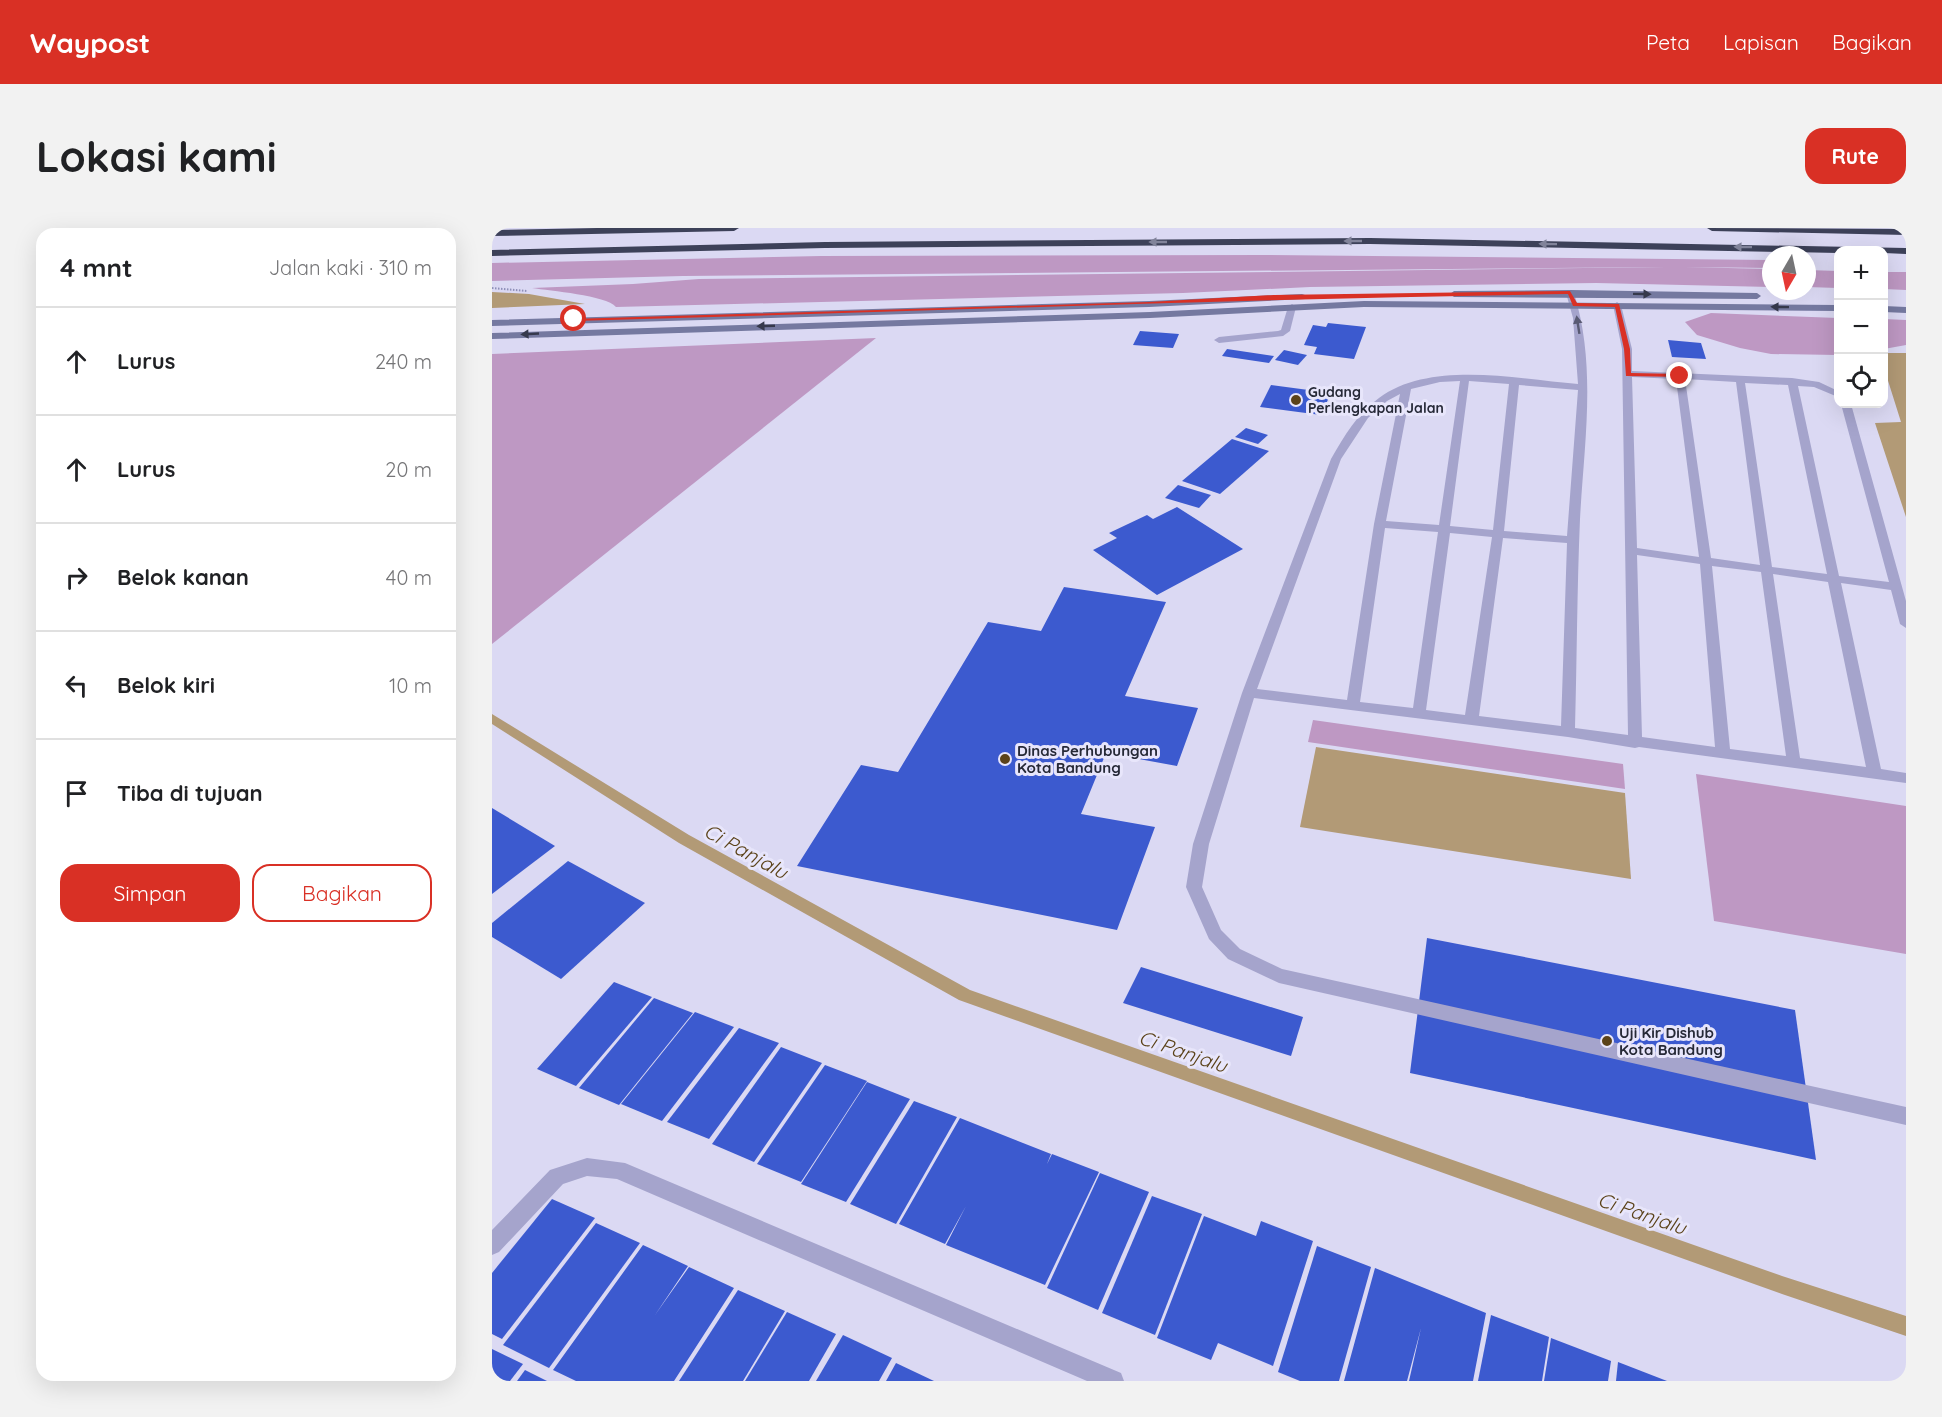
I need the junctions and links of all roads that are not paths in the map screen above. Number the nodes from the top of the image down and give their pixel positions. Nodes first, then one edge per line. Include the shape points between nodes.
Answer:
1 (734, 228) edge
2 (1712, 228) edge
3 (1906, 232) edge
4 (492, 233) edge
5 (1906, 251) edge
6 (492, 253) edge
7 (1570, 292) junction
8 (1428, 294) dead end
9 (1439, 294) dead end
10 (1762, 297) edge
11 (1816, 297) edge
12 (1834, 298) edge
13 (1888, 299) edge
14 (1906, 300) edge
15 (1575, 305) junction
16 (1617, 305) junction
17 (1292, 307) junction
18 (1834, 308) edge
19 (1888, 309) edge
20 (1906, 310) edge
21 (492, 323) edge
22 (492, 336) edge
23 (1219, 340) dead end
24 (1628, 374) junction
25 (1680, 376) junction
26 (1465, 378) junction
27 (1740, 379) junction
28 (1792, 381) junction
29 (1514, 382) junction
30 (1406, 387) junction
31 (1582, 387) junction
32 (1834, 392) edge
33 (1847, 408) edge
34 (1380, 524) junction
35 (1444, 530) junction
36 (1498, 534) junction
37 (1573, 540) junction
38 (1632, 551) junction
39 (1706, 563) junction
40 (1767, 570) junction
41 (1834, 578) junction
42 (1895, 586) junction
43 (1906, 624) edge
44 (1249, 693) junction
45 (1353, 705) junction
46 (1419, 714) junction
47 (1471, 721) junction
48 (1568, 732) junction
49 (1635, 743) junction
50 (1723, 754) junction
51 (1794, 764) junction
52 (1875, 774) junction
53 (1906, 778) edge
54 (1906, 1116) edge
55 (492, 1245) edge
56 (1113, 1381) edge

1 - 4 highway
2 - 3 highway
5 -> 6 highway via 1358,241
7 - 9 street
7 -> 10 street
7 - 15 street
8 - 21 street
11 - 12 street
13 - 14 street
15 - 16 street
15 - 17 street
31 -> 15 street
18 -> 16 street
16 - 24 street
17 -> 22 street via 1138,316
17 - 23 street via 1285,331 1280,334
19 - 20 street
24 - 25 street
24 - 38 street
25 - 27 street
25 - 39 street
26 - 29 street
26 - 30 street
26 - 35 street
27 - 28 street
27 - 40 street
28 - 32 street via 1816,384
28 - 41 street
29 - 31 street
29 - 36 street
30 - 34 street
30 - 44 street via 1378,401 1336,459
31 - 37 street
33 - 42 street
34 - 35 street
34 - 45 street
35 - 36 street
35 - 46 street
36 - 37 street
36 - 47 street
37 - 48 street
38 - 39 street
38 - 49 street
39 - 40 street
39 - 50 street
40 - 41 street
40 - 51 street
41 - 42 street
41 - 52 street
42 - 43 street
44 - 45 street
44 - 54 street via 1201,844 1194,887 1215,934 1234,954 1279,976
45 - 46 street
46 - 47 street
47 - 48 street
48 - 49 street
49 - 50 street
50 - 51 street
51 - 52 street
52 - 53 street
55 - 56 street via 557,1177 587,1167 618,1170

